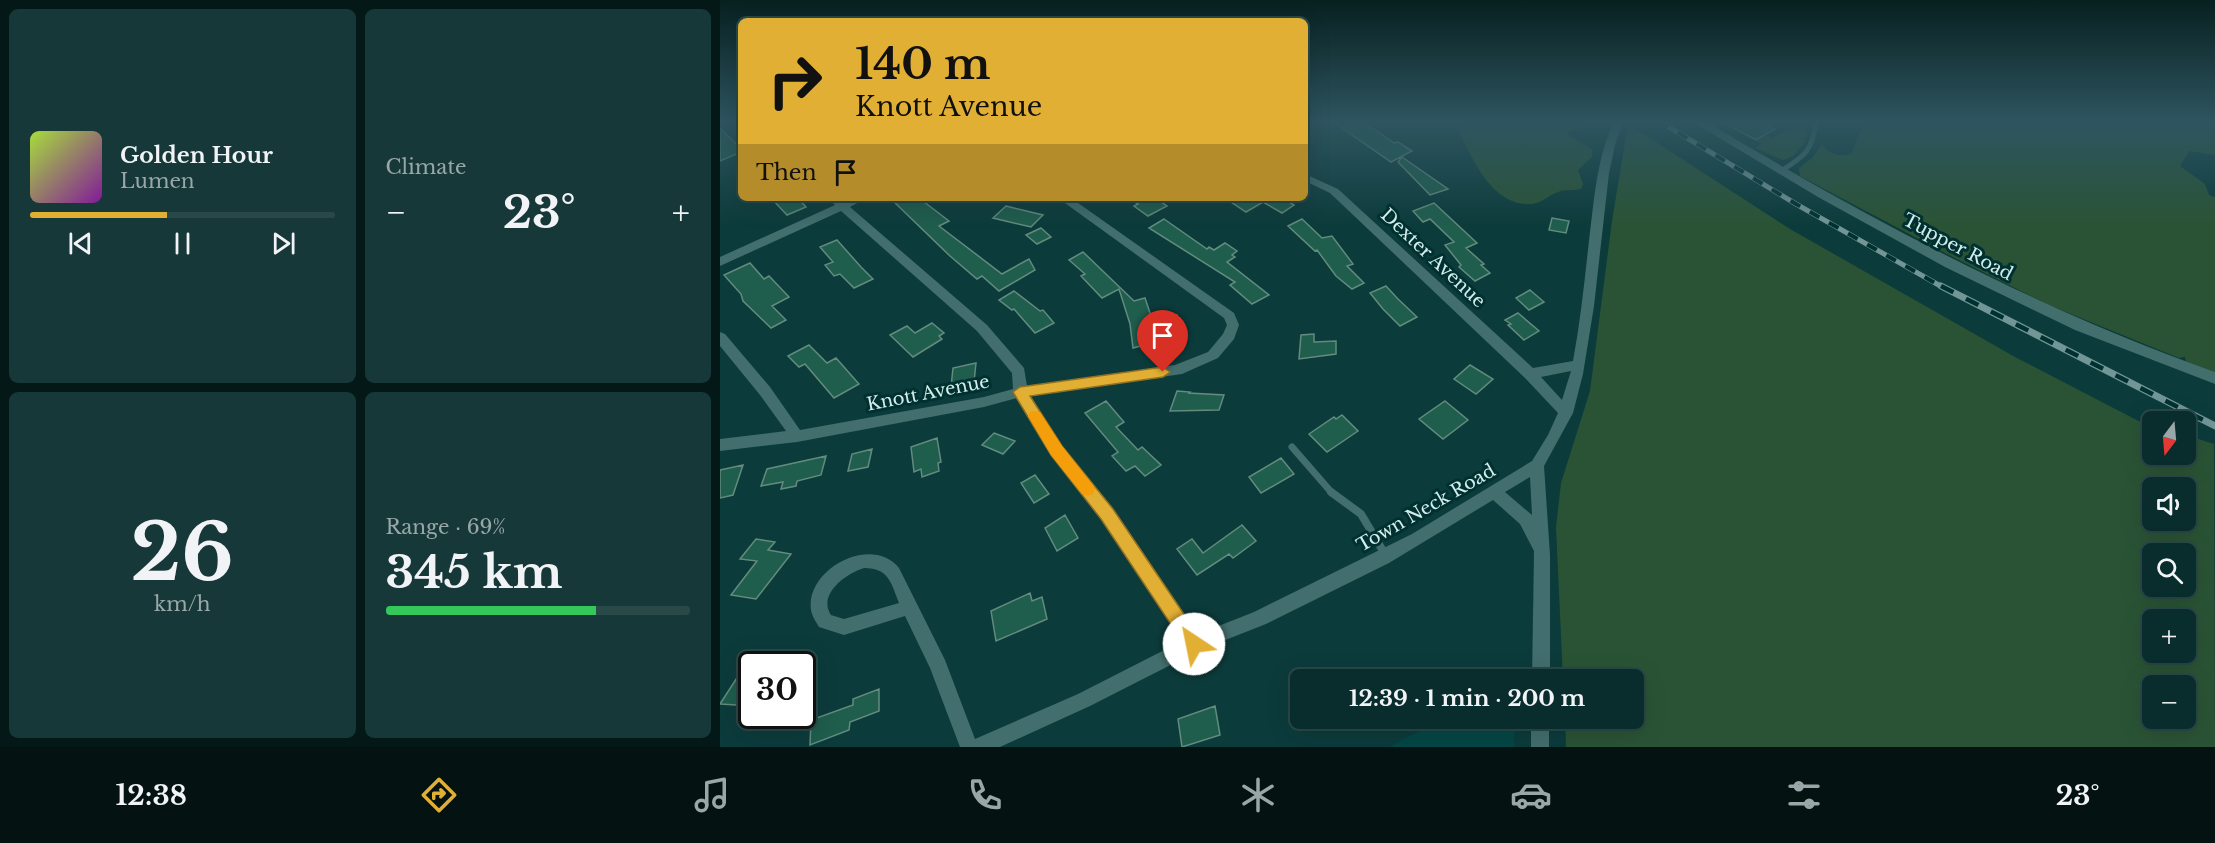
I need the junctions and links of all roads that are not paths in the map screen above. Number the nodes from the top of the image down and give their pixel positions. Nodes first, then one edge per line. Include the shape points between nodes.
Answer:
1 (1608, 156) edge
2 (1757, 156) edge
3 (1803, 156) edge
4 (1781, 171) junction
5 (1308, 178) edge
6 (1068, 201) edge
7 (837, 202) edge
8 (720, 262) edge
9 (720, 337) edge
10 (1578, 365) junction
11 (1530, 374) junction
12 (2215, 378) edge
13 (1020, 392) junction
14 (1566, 413) junction
15 (797, 436) junction
16 (720, 445) edge
17 (1292, 447) dead end
18 (1537, 465) junction
19 (1494, 492) junction
20 (1542, 555) junction
21 (1386, 556) junction
22 (909, 607) junction
23 (1194, 644) junction
24 (1541, 669) edge
25 (1540, 729) edge
26 (969, 747) edge
27 (978, 747) edge
28 (1540, 747) edge

1 - 10 street, Town Neck Road
2 - 4 main road, Tupper Road
3 - 4 lane
4 - 12 main road, Tupper Road via 2013,297 2113,341
5 - 11 street, Dexter Avenue via 1335,191
6 - 13 street, Knott Avenue via 1222,308 1233,324 1229,336 1213,355 1185,367
7 - 8 street
7 - 13 street via 982,328 1019,372
9 - 15 street
10 - 11 street
10 - 14 street, Town Neck Road
11 - 14 street, Dexter Avenue
13 - 15 street, Knott Avenue
13 - 23 street via 1056,451 1107,514
14 - 18 street, Town Neck Road
15 - 16 street, Knott Avenue
17 - 21 lane via 1327,489 1361,514
18 - 19 street, Town Neck Road
18 - 20 street
19 - 20 street via 1526,519
19 - 21 street, Town Neck Road
20 - 24 street
21 - 23 street, Town Neck Road via 1260,618
22 - 22 street via 844,627 825,621 819,610 820,594 836,575 852,562 867,558 886,564
22 - 26 street via 928,641
23 - 27 street, Town Neck Road via 1084,700
25 - 28 street

